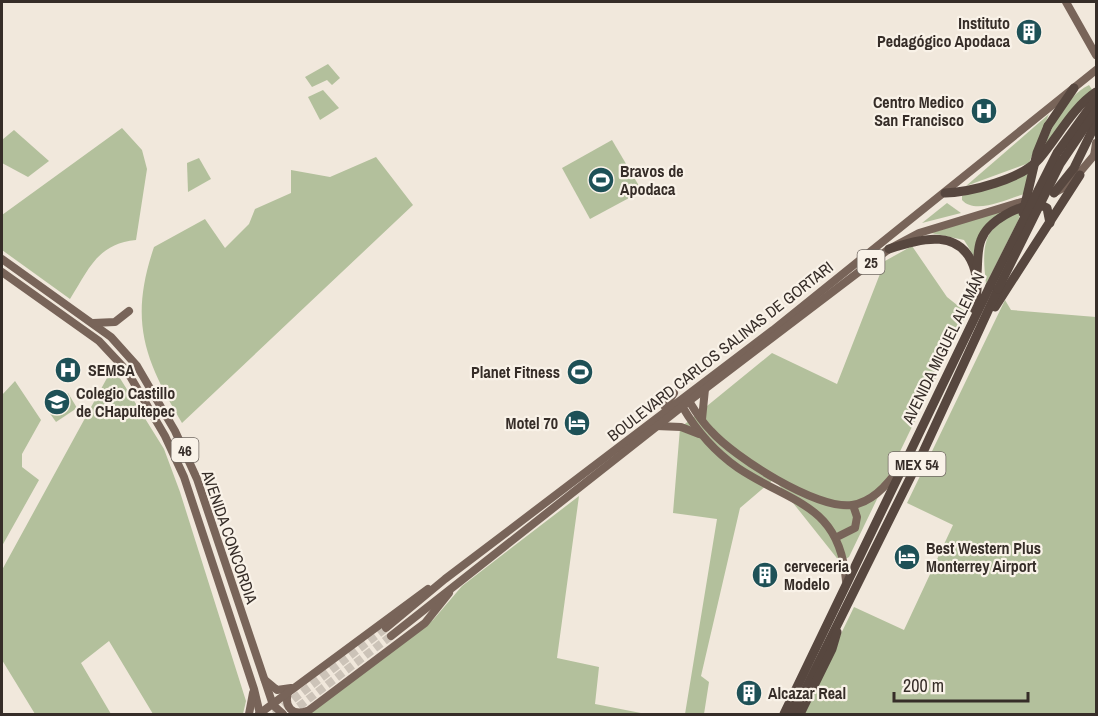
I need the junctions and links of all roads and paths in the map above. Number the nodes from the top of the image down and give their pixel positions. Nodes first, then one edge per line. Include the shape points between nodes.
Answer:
1 (1066, 2) edge
2 (1096, 55) edge
3 (1096, 70) edge
4 (1096, 82) edge
5 (1077, 86) junction
6 (1096, 92) edge
7 (1096, 99) edge
8 (1096, 111) edge
9 (1096, 123) edge
10 (1096, 143) edge
11 (1095, 155) edge
12 (1080, 175) junction
13 (945, 193) junction
14 (1054, 193) junction
15 (1050, 223) junction
16 (1020, 225) junction
17 (889, 249) junction
18 (2, 260) edge
19 (2, 272) edge
20 (977, 282) junction
21 (21, 285) junction
22 (994, 287) junction
23 (71, 307) junction
24 (129, 311) dead end
25 (93, 323) junction
26 (984, 323) junction
27 (968, 330) junction
28 (122, 348) junction
29 (127, 370) junction
30 (705, 389) junction
31 (674, 393) dead end
32 (685, 404) junction
33 (702, 420) junction
34 (656, 422) junction
35 (702, 435) junction
36 (910, 450) junction
37 (853, 505) junction
38 (837, 537) junction
39 (445, 579) junction
40 (846, 581) junction
41 (452, 588) junction
42 (827, 620) junction
43 (837, 624) junction
44 (827, 634) junction
45 (262, 676) junction
46 (254, 689) junction
47 (290, 690) junction
48 (273, 705) junction
49 (305, 713) edge
50 (249, 714) edge
51 (260, 714) edge
52 (283, 714) edge
53 (777, 714) edge
54 (784, 714) edge
55 (793, 714) edge
56 (800, 714) edge

1 - 2 main road
3 - 5 main road, BOULEVARD CARLOS SALINAS DE GORTARI / 25
4 - 5 main road
5 - 13 main road, BOULEVARD CARLOS SALINAS DE GORTARI / 25
5 - 16 highway, bridge via 1048,126 1037,153
6 - 13 highway via 1039,160 1022,173 959,193
7 - 16 highway, AVENIDA MIGUEL ALEMÁN / MEX 54, bridge via 1066,138
8 - 22 highway, AVENIDA MIGUEL ALEMÁN / MEX 54, bridge via 1060,164
9 - 14 highway via 1067,178
10 - 11 main road
11 - 12 main road, BOULEVARD CARLOS SALINAS DE GORTARI
12 - 14 main road, BOULEVARD CARLOS SALINAS DE GORTARI / 25
12 - 15 highway
13 - 34 main road, BOULEVARD CARLOS SALINAS DE GORTARI / 25
14 - 17 main road, BOULEVARD CARLOS SALINAS DE GORTARI / 25 via 919,233
15 - 20 highway via 1047,208 1039,204 1016,210 995,222 979,245
15 - 26 highway
16 - 22 highway, AVENIDA MIGUEL ALEMÁN / MEX 54, bridge
17 - 20 highway via 925,239 947,240 968,254
17 - 30 main road, BOULEVARD CARLOS SALINAS DE GORTARI / 25
18 - 23 main road, AVENIDA CONCORDIA / 46
19 - 21 main road, AVENIDA CONCORDIA / 46
20 - 27 highway
21 - 23 main road via 32,288 61,310
21 - 29 main road, AVENIDA CONCORDIA / 46 via 99,341
22 - 26 highway, AVENIDA MIGUEL ALEMÁN / MEX 54
22 - 27 highway, AVENIDA MIGUEL ALEMÁN / MEX 54
23 - 25 main road, AVENIDA CONCORDIA / 46
24 - 25 main road via 115,322
25 - 28 main road, AVENIDA CONCORDIA / 46
26 - 43 highway, AVENIDA MIGUEL ALEMÁN / MEX 54
27 - 36 highway, AVENIDA MIGUEL ALEMÁN / MEX 54
28 - 29 main road
28 - 45 main road, AVENIDA CONCORDIA / 46 via 137,366 186,453
29 - 46 main road, AVENIDA CONCORDIA / 46 via 179,466
30 - 32 main road, BOULEVARD CARLOS SALINAS DE GORTARI / 25
30 - 33 main road
31 - 34 main road
32 - 33 main road
32 - 34 main road, BOULEVARD CARLOS SALINAS DE GORTARI / 25
32 - 35 main road
33 - 37 main road via 729,447 795,488 837,506
34 - 35 main road
34 - 39 main road, BOULEVARD CARLOS SALINAS DE GORTARI / 25
34 - 41 main road, BOULEVARD CARLOS SALINAS DE GORTARI / 25
35 - 38 main road via 737,467 807,507
36 - 37 main road via 888,483 875,495
36 - 40 highway, AVENIDA MIGUEL ALEMÁN / MEX 54
37 - 38 main road via 855,528
38 - 40 main road
39 - 41 main road, BOULEVARD CARLOS SALINAS DE GORTARI / 25 via 389,632
39 - 47 main road via 407,602
40 - 42 highway, AVENIDA MIGUEL ALEMÁN / MEX 54
41 - 49 main road via 425,622
42 - 44 highway, AVENIDA MIGUEL ALEMÁN / MEX 54
42 - 53 highway via 816,634
43 - 44 highway, AVENIDA MIGUEL ALEMÁN / MEX 54
43 - 56 highway via 834,644
44 - 54 highway, AVENIDA MIGUEL ALEMÁN / MEX 54
44 - 55 highway, AVENIDA MIGUEL ALEMÁN / MEX 54
45 - 47 main road via 277,690
45 - 48 main road, AVENIDA CONCORDIA / 46
46 - 50 main road
46 - 51 main road, AVENIDA CONCORDIA / 46
47 - 48 main road
47 - 49 main road via 286,703 290,709
48 - 51 main road
48 - 52 main road, AVENIDA CONCORDIA / 46

